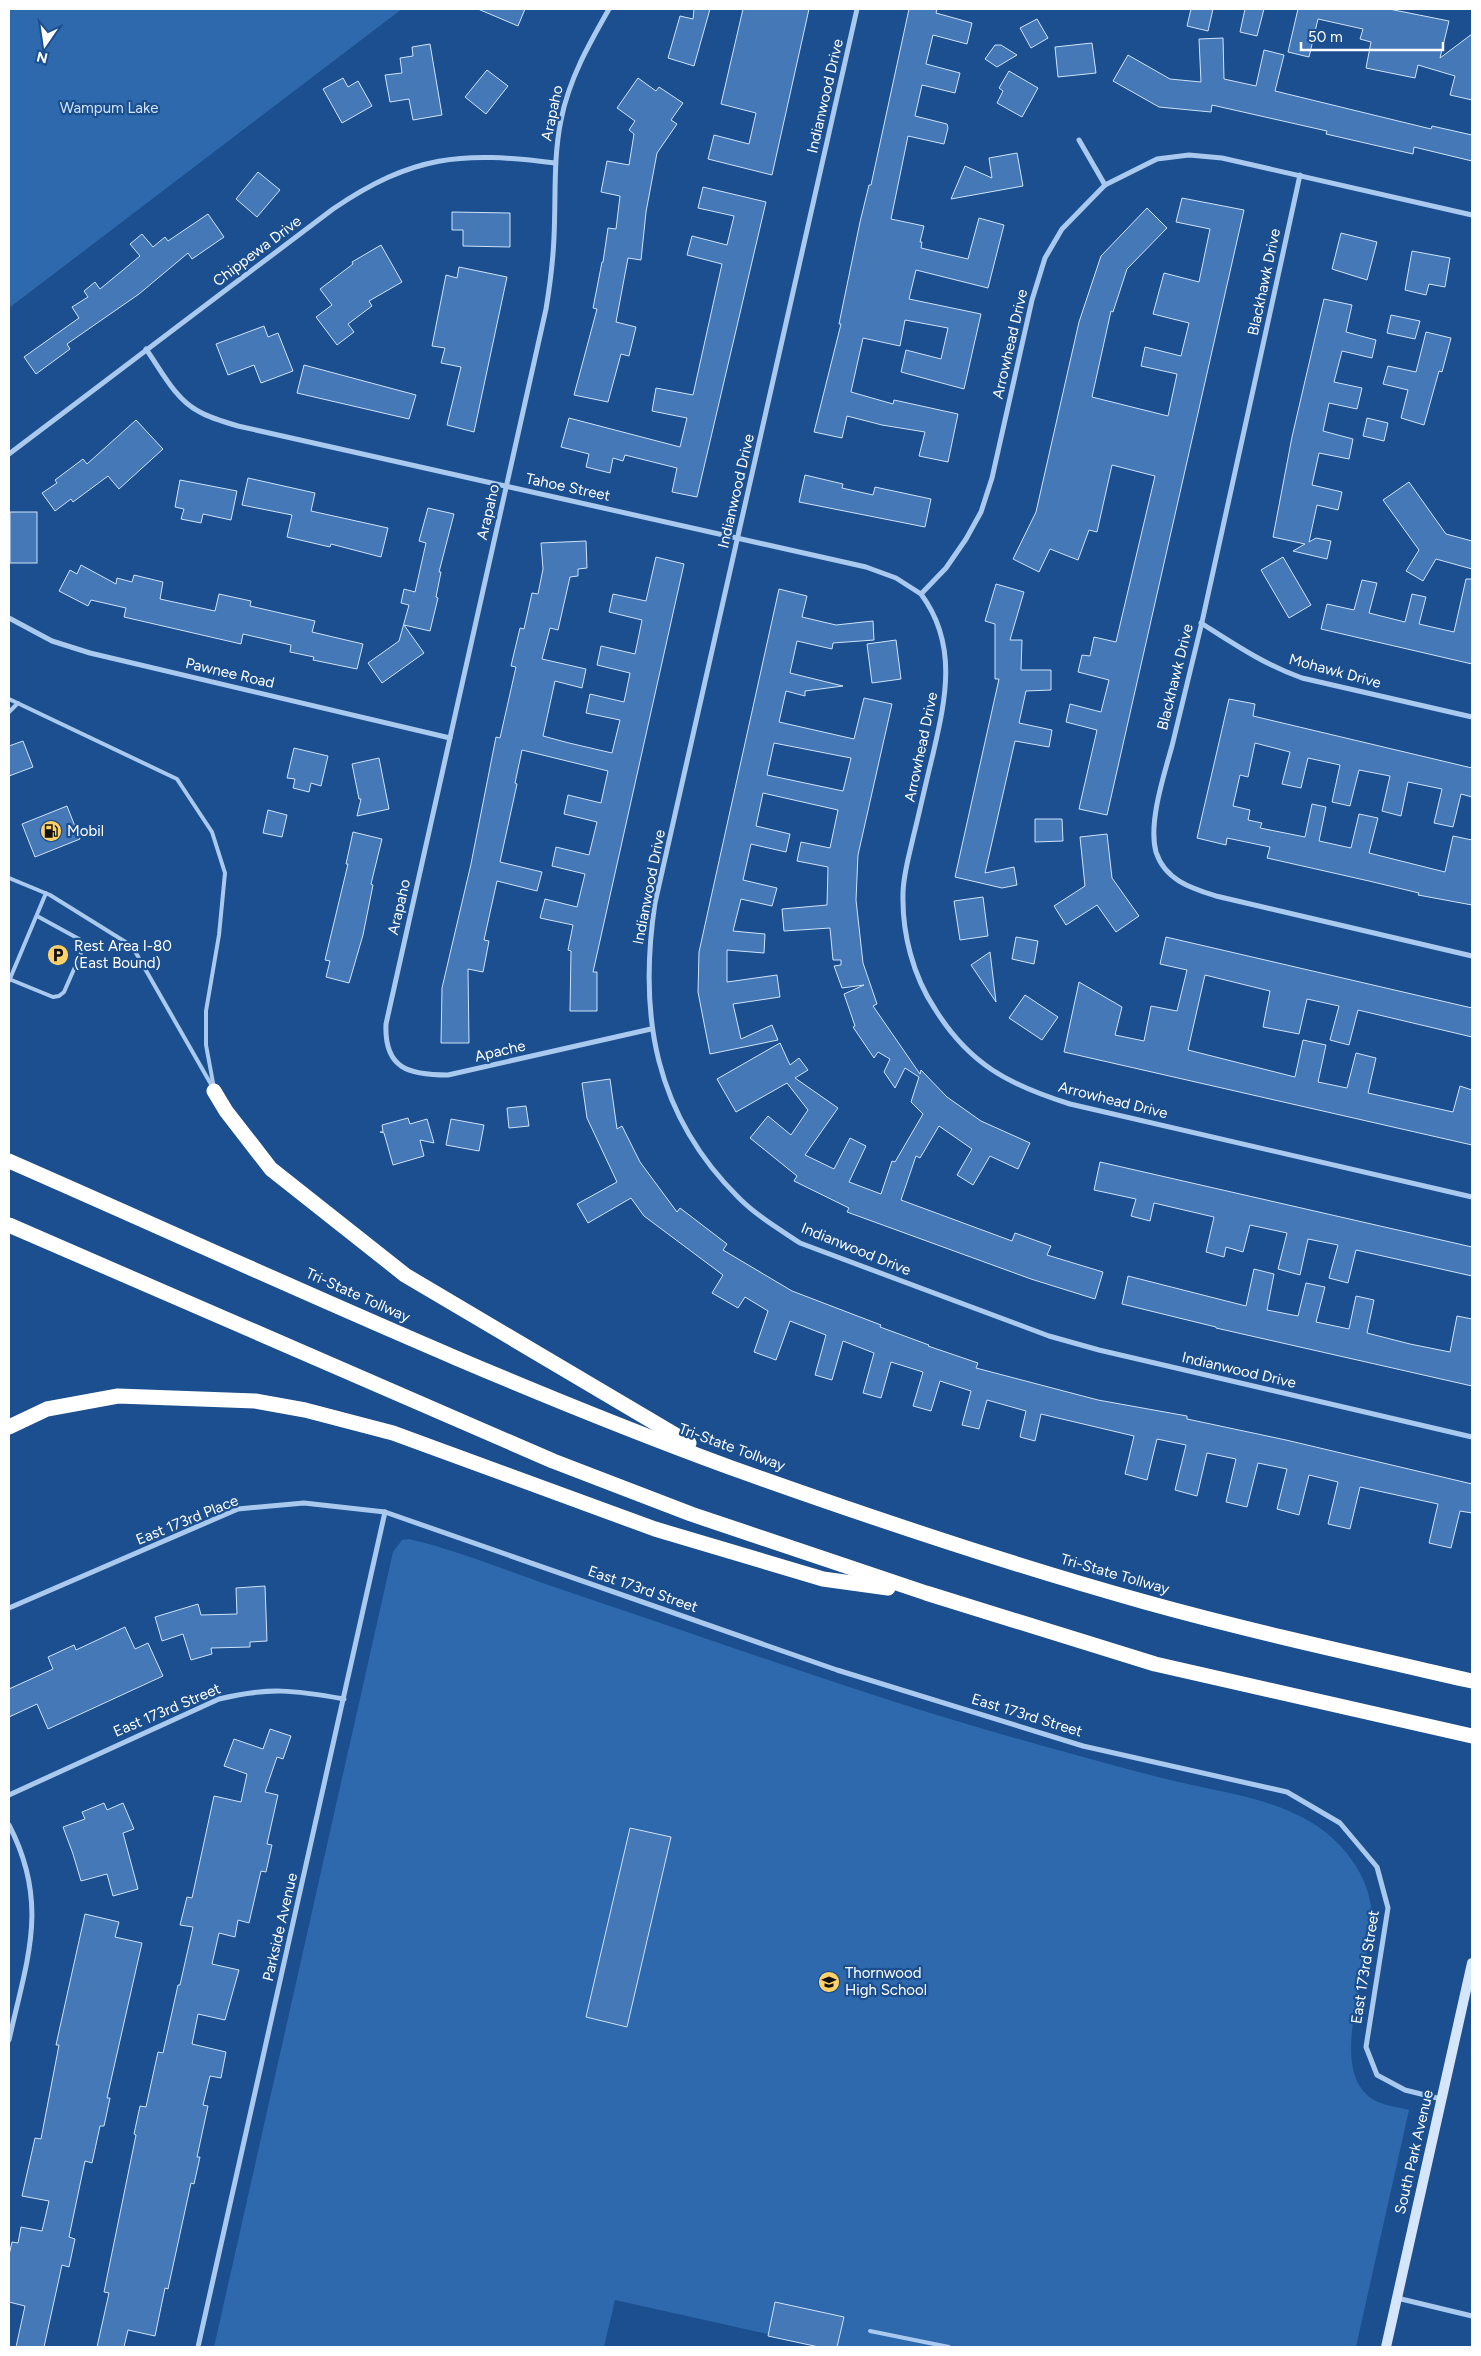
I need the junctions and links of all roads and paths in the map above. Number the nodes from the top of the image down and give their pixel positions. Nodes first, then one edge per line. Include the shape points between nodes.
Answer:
1 (609, 9) edge
2 (857, 9) edge
3 (1079, 140) dead end
4 (555, 163) junction
5 (1300, 175) junction
6 (1105, 185) junction
7 (1472, 215) edge
8 (146, 350) junction
9 (9, 454) edge
10 (507, 486) junction
11 (739, 538) junction
12 (921, 594) junction
13 (9, 618) edge
14 (1202, 623) junction
15 (9, 699) edge
16 (18, 703) junction
17 (9, 712) edge
18 (1472, 717) edge
19 (450, 738) junction
20 (9, 878) edge
21 (46, 894) junction
22 (36, 916) junction
23 (1472, 956) edge
24 (9, 980) edge
25 (386, 1024) joint
26 (651, 1029) junction
27 (214, 1090) junction
28 (9, 1160) edge
29 (1472, 1196) edge
30 (9, 1225) edge
31 (9, 1427) edge
32 (1472, 1437) edge
33 (727, 1466) junction
34 (385, 1512) junction
35 (926, 1593) junction
36 (9, 1608) edge
37 (1472, 1681) edge
38 (344, 1699) junction
39 (1472, 1736) edge
40 (9, 1795) edge
41 (9, 1825) edge
42 (1472, 1963) edge
43 (9, 2040) edge
44 (1441, 2099) junction
45 (1397, 2297) junction
46 (1472, 2316) edge
47 (870, 2331) dead end
48 (198, 2347) edge
49 (949, 2347) edge
50 (1386, 2347) edge

1 - 4 street, Arapaho via 570,85
2 - 11 street, Indianwood Drive
3 - 6 street
4 - 8 street, Chippewa Drive via 503,156 464,157 426,162 394,174 361,190 333,209
4 - 10 street, Arapaho via 552,273
5 - 6 street, Arrowhead Drive via 1222,158 1189,156 1157,160
5 - 7 street, Arrowhead Drive
5 - 14 street, Blackhawk Drive
6 - 12 street, Arrowhead Drive via 1062,229 1045,258 1032,300 992,478 980,512 946,568
8 - 9 street, Chippewa Drive
8 - 10 street, Tahoe Street via 180,398 196,411 216,419
10 - 11 street, Tahoe Street
10 - 19 street, Arapaho
11 - 12 street, Tahoe Street via 866,567 896,578
11 - 26 street, Indianwood Drive via 655,903 649,942
12 - 29 street, Arrowhead Drive via 938,624 945,652 947,685 909,857 903,894 905,927 912,960 928,999 948,1030 973,1057 1032,1092 1070,1104
13 - 19 street, Pawnee Road via 52,641 90,653
14 - 18 street, Mohawk Drive via 1276,669 1302,678
14 - 23 street, Blackhawk Drive via 1156,814 1156,851 1162,866 1190,888 1216,896
15 - 16 lane
16 - 17 lane
16 - 27 lane via 177,779 212,832 225,873 220,935 206,1011 206,1045
19 - 25 street, Arapaho
20 - 21 lane
21 - 22 lane
21 - 27 lane via 132,946
22 - 24 lane
22 - 24 lane via 79,939 82,950 64,992 59,996 53,997
25 - 26 street, Apache via 385,1040 396,1063 408,1071 425,1075 476,1070
26 - 32 street, Indianwood Drive via 658,1062 673,1103 715,1173 766,1221 800,1243 1050,1336
27 - 33 highway via 226,1111 271,1169 405,1275
28 - 33 highway, Tri-State Tollway via 497,1375
30 - 35 highway via 552,1461 691,1514
31 - 35 highway via 47,1409 118,1396 255,1401 305,1410 393,1433 655,1529 824,1579
33 - 37 highway, Tri-State Tollway via 972,1550 1143,1602
34 - 36 street, East 173rd Place via 304,1503 238,1510
34 - 38 street, Parkside Avenue
34 - 44 street, East 173rd Street via 837,1670 1083,1746 1287,1792 1340,1823 1377,1867 1388,1908 1366,2047 1376,2075 1405,2090
35 - 39 highway via 1156,1664
38 - 40 street, East 173rd Street via 283,1689 219,1699
38 - 48 street, Parkside Avenue
41 - 43 street via 24,1858 32,1889 33,1916
42 - 44 street, South Park Avenue
44 - 45 street, South Park Avenue
45 - 46 street
45 - 50 street, South Park Avenue
47 - 49 lane

